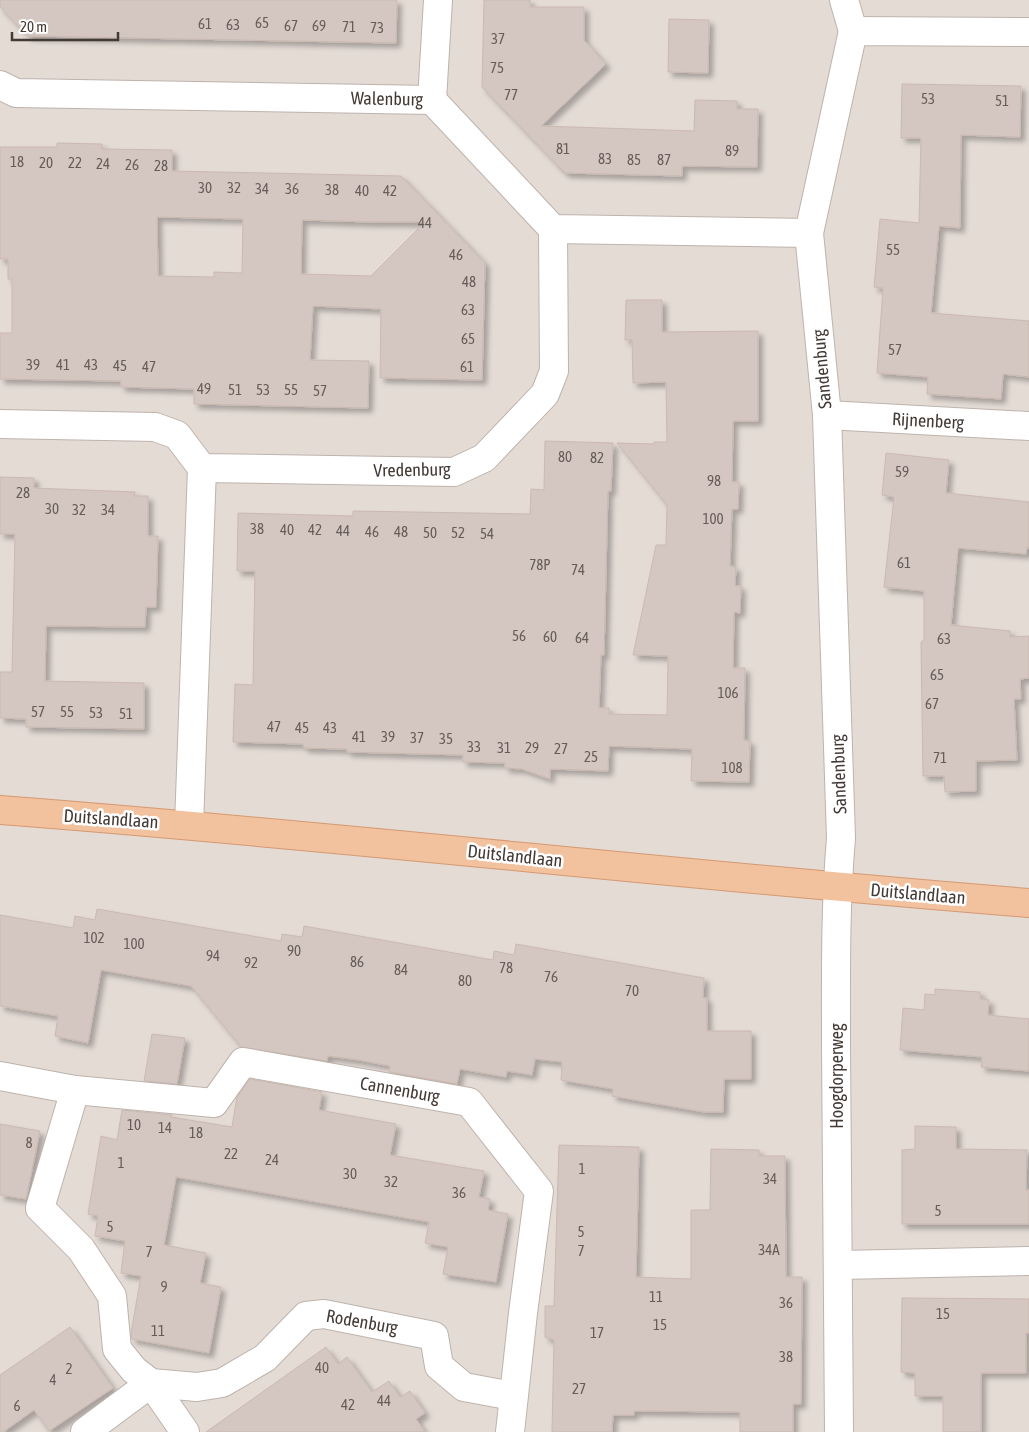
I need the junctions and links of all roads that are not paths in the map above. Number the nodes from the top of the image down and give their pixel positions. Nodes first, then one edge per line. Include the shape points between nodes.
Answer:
1 (438, 0) edge
2 (844, 0) edge
3 (853, 31) junction
4 (1029, 32) edge
5 (0, 85) edge
6 (432, 100) junction
7 (553, 229) junction
8 (809, 233) junction
9 (827, 415) junction
10 (0, 424) edge
11 (1029, 426) edge
12 (202, 468) junction
13 (0, 810) edge
14 (189, 825) junction
15 (836, 888) junction
16 (1029, 903) edge
17 (0, 1076) edge
18 (75, 1090) junction
19 (1029, 1261) edge
20 (839, 1265) junction
21 (151, 1383) junction
22 (513, 1396) junction
23 (85, 1432) edge
24 (185, 1432) edge
25 (510, 1432) edge
26 (839, 1432) edge

1 - 6 street
2 - 3 street
3 - 4 street
3 - 8 street, Sandenburg
5 - 6 street, Walenburg via 16,93
6 - 7 street, Walenburg
7 - 8 street
7 - 12 street, Vredenburg via 554,371 544,394 484,458 454,472
8 - 9 street, Sandenburg
9 - 11 street, Rijnenberg
9 - 15 street, Sandenburg via 841,838
10 - 12 street via 155,427 177,436
12 - 14 street
13 - 14 main road, Duitslandlaan
14 - 15 main road, Duitslandlaan
15 - 16 main road, Duitslandlaan
15 - 20 street, Hoogdorperweg
17 - 18 street, Cannenburg
18 - 21 street via 40,1208 81,1249 112,1296 117,1349 134,1370
18 - 22 street, Cannenburg via 214,1103 243,1062 469,1102 539,1191
19 - 20 street
20 - 26 street, Hoogdorperweg
21 - 22 street, Rodenburg via 197,1387 222,1383 264,1358 306,1316 324,1314 434,1336 439,1366 464,1387
21 - 23 street
21 - 24 street
22 - 25 street, Cannenburg

